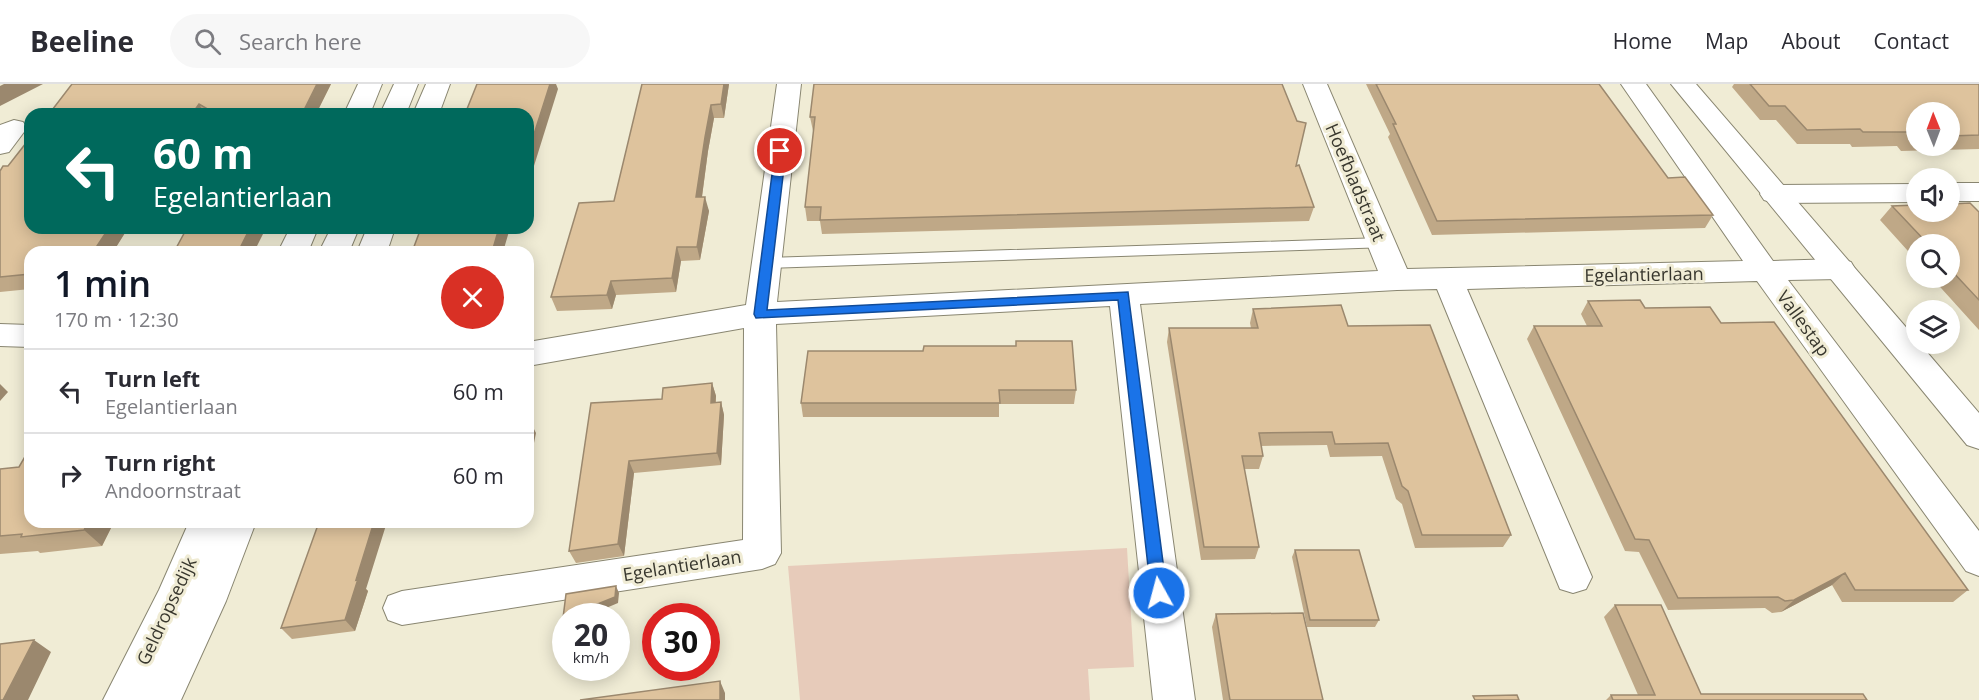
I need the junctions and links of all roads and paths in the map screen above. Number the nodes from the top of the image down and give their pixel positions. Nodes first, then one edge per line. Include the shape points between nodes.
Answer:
1 (370, 84) edge
2 (406, 84) edge
3 (438, 84) edge
4 (789, 84) edge
5 (1315, 84) edge
6 (1632, 84) edge
7 (1683, 84) edge
8 (360, 108) edge
9 (396, 108) edge
10 (428, 108) edge
11 (0, 135) edge
12 (0, 146) edge
13 (1960, 192) edge
14 (1979, 192) edge
15 (1906, 193) edge
16 (1774, 194) junction
17 (1382, 243) junction
18 (766, 263) junction
19 (1840, 269) junction
20 (1765, 271) junction
21 (1448, 279) junction
22 (1397, 280) junction
23 (1124, 295) junction
24 (760, 314) junction
25 (0, 335) edge
26 (24, 336) edge
27 (534, 353) edge
28 (1979, 436) edge
29 (204, 528) edge
30 (236, 528) edge
31 (1979, 560) edge
32 (1573, 577) dead end
33 (402, 608) dead end
34 (124, 700) edge
35 (160, 700) edge
36 (1174, 700) edge

1 - 8 street
2 - 9 street
3 - 10 street
4 - 18 street
5 - 17 street, Hoefbladstraat
6 - 20 street, Vallestap
7 - 16 street
11 - 12 street via 14,128
13 - 14 street
15 - 16 street
16 - 19 street
17 - 18 lane
17 - 22 street, Hoefbladstraat
18 - 24 street
19 - 20 street, Egelantierlaan
19 - 28 street
20 - 21 street, Egelantierlaan
20 - 31 street, Vallestap
21 - 22 street, Egelantierlaan
21 - 32 street
22 - 23 street, Egelantierlaan
23 - 24 street, Egelantierlaan
23 - 36 street
24 - 27 street, Egelantierlaan
24 - 33 street, Egelantierlaan via 762,553
25 - 26 street
29 - 34 street, Geldropsedijk
30 - 35 street, Geldropsedijk via 207,601

